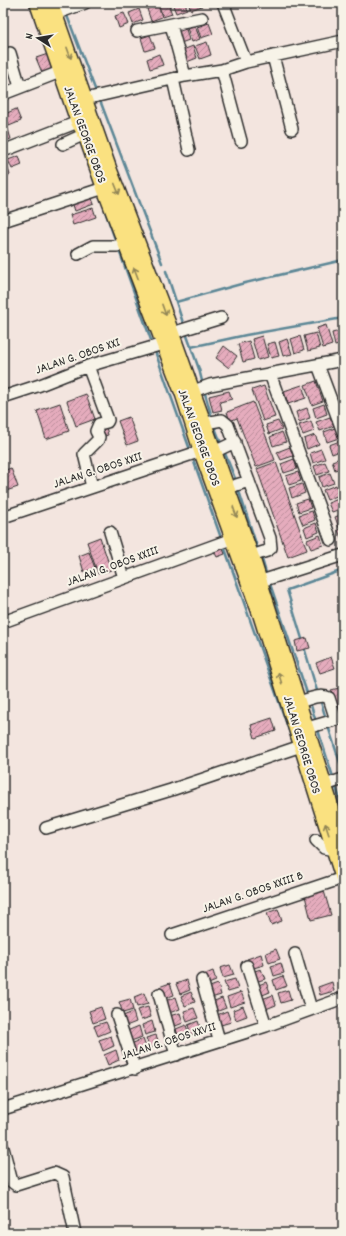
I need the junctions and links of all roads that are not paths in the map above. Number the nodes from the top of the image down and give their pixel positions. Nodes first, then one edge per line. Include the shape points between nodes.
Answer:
1 (37, 3) edge
2 (85, 3) edge
3 (223, 3) edge
4 (53, 8) edge
5 (202, 18) dead end
6 (171, 25) junction
7 (137, 30) dead end
8 (343, 40) edge
9 (10, 53) dead end
10 (273, 56) junction
11 (246, 62) junction
12 (222, 70) junction
13 (60, 72) junction
14 (185, 76) junction
15 (173, 79) junction
16 (20, 87) junction
17 (3, 94) edge
18 (85, 99) junction
19 (82, 128) junction
20 (292, 129) dead end
21 (241, 141) dead end
22 (63, 144) dead end
23 (189, 150) dead end
24 (3, 151) edge
25 (104, 188) junction
26 (3, 221) edge
27 (125, 243) junction
28 (78, 254) dead end
29 (221, 318) dead end
30 (183, 329) junction
31 (162, 344) junction
32 (343, 360) edge
33 (318, 365) junction
34 (88, 366) junction
35 (270, 374) junction
36 (196, 390) junction
37 (3, 397) edge
38 (211, 422) junction
39 (343, 432) edge
40 (220, 448) junction
41 (238, 485) junction
42 (92, 487) junction
43 (3, 517) edge
44 (110, 532) dead end
45 (232, 539) junction
46 (331, 540) dead end
47 (257, 554) junction
48 (343, 555) edge
49 (124, 578) junction
50 (262, 580) junction
51 (3, 622) edge
52 (306, 700) junction
53 (340, 719) edge
54 (314, 726) junction
55 (301, 746) junction
56 (334, 782) edge
57 (46, 828) dead end
58 (316, 840) dead end
59 (338, 846) edge
60 (343, 878) edge
61 (172, 935) dead end
62 (295, 954) dead end
63 (247, 966) dead end
64 (202, 980) dead end
65 (159, 994) dead end
66 (343, 998) edge
67 (311, 1009) junction
68 (117, 1015) dead end
69 (266, 1026) junction
70 (219, 1040) junction
71 (176, 1055) junction
72 (135, 1069) junction
73 (3, 1110) edge
74 (3, 1148) edge
75 (75, 1233) edge

1 - 13 main road, JALAN GEORGE OBOS
2 - 4 street
3 - 11 street
4 -> 18 main road, JALAN GEORGE OBOS
5 - 6 street
6 - 7 street
6 - 14 street
8 - 10 street
9 - 16 street
10 - 11 street
10 - 20 street
11 - 12 street
12 - 14 street
12 - 21 street
13 - 16 street
13 - 19 main road, JALAN GEORGE OBOS
14 - 15 street
15 - 18 street
15 - 23 street
16 - 17 street
18 -> 30 main road, JALAN GEORGE OBOS via 130,222
19 - 22 street
19 - 24 street
19 - 25 main road, JALAN GEORGE OBOS
25 - 26 street
25 - 27 main road, JALAN GEORGE OBOS
27 - 28 street via 117,246 93,246
31 -> 27 main road, JALAN GEORGE OBOS
29 - 30 street
30 - 36 main road, JALAN GEORGE OBOS
31 - 34 street, JALAN G. OBOS XXI
31 - 36 main road, JALAN GEORGE OBOS
32 - 33 street
33 - 35 street
33 - 39 street
34 - 37 street, JALAN G. OBOS XXI
34 - 42 street via 108,420 99,424 96,431 98,440 84,454
35 - 36 street
35 - 46 street
36 - 38 main road, JALAN GEORGE OBOS
36 - 40 main road, JALAN GEORGE OBOS
38 - 40 main road, JALAN GEORGE OBOS
38 - 40 street via 226,422
40 - 41 main road, JALAN GEORGE OBOS
40 - 41 street
40 - 42 street, JALAN G. OBOS XXII
40 - 45 main road, JALAN GEORGE OBOS
41 -> 47 main road, JALAN GEORGE OBOS
41 - 47 street via 270,538 270,548
42 - 43 street, JALAN G. OBOS XXII
44 - 49 street
45 - 49 street, JALAN G. OBOS XXIII
45 - 50 main road, JALAN GEORGE OBOS
47 - 50 main road, JALAN GEORGE OBOS
48 - 50 street
49 - 51 street, JALAN G. OBOS XXIII
50 - 52 main road, JALAN GEORGE OBOS
55 -> 50 main road, JALAN GEORGE OBOS via 260,614
52 - 53 street via 325,696 329,698
52 - 54 main road, JALAN GEORGE OBOS
53 - 54 street
54 - 56 main road, JALAN GEORGE OBOS
55 - 57 street via 171,790
59 -> 55 main road, JALAN GEORGE OBOS
56 - 59 main road, JALAN GEORGE OBOS
58 - 59 street via 324,848
59 - 60 main road, JALAN GEORGE OBOS
60 - 61 street, JALAN G. OBOS XXIII B
62 - 67 street
63 - 69 street
64 - 70 street
65 - 71 street
66 - 67 street, JALAN G. OBOS XXVII
67 - 69 street, JALAN G. OBOS XXVII
68 - 72 street
69 - 70 street, JALAN G. OBOS XXVII
70 - 71 street, JALAN G. OBOS XXVII
71 - 72 street, JALAN G. OBOS XXVII
72 - 73 street, JALAN G. OBOS XXVII
74 - 75 street via 12,1182 16,1185 54,1173 63,1177

